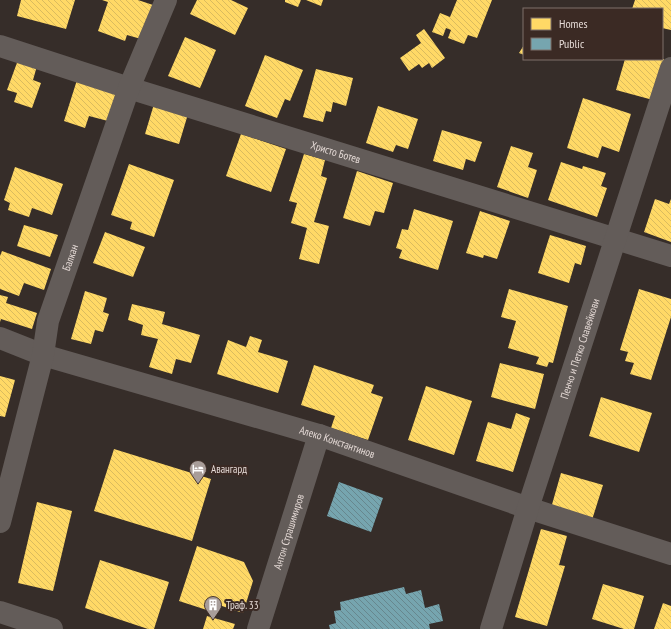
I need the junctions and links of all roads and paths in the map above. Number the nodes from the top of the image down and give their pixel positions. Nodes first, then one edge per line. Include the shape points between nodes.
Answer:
1 (166, 0) edge
2 (0, 46) edge
3 (671, 68) edge
4 (128, 88) junction
5 (615, 238) junction
6 (671, 256) edge
7 (0, 338) edge
8 (43, 355) junction
9 (319, 435) junction
10 (528, 508) junction
11 (0, 522) edge
12 (671, 554) edge
13 (0, 612) edge
14 (52, 629) edge
15 (258, 629) edge
16 (491, 629) edge

1 - 4 street, Балкан
2 - 4 street, Христо Ботев
3 - 5 street, Пенчо и Петко Славейкови
4 - 5 street, Христо Ботев
4 - 8 street, Балкан via 48,321
5 - 6 street, Христо Ботев
5 - 10 street, Пенчо и Петко Славейкови
7 - 8 street, Алеко Константинов
8 - 9 street, Алеко Константинов
8 - 11 street, Балкан
9 - 10 street, Алеко Константинов
9 - 15 street, Антон Страшимиров
10 - 12 street, Алеко Константинов
10 - 16 street, Пенчо и Петко Славейкови
13 - 14 street

